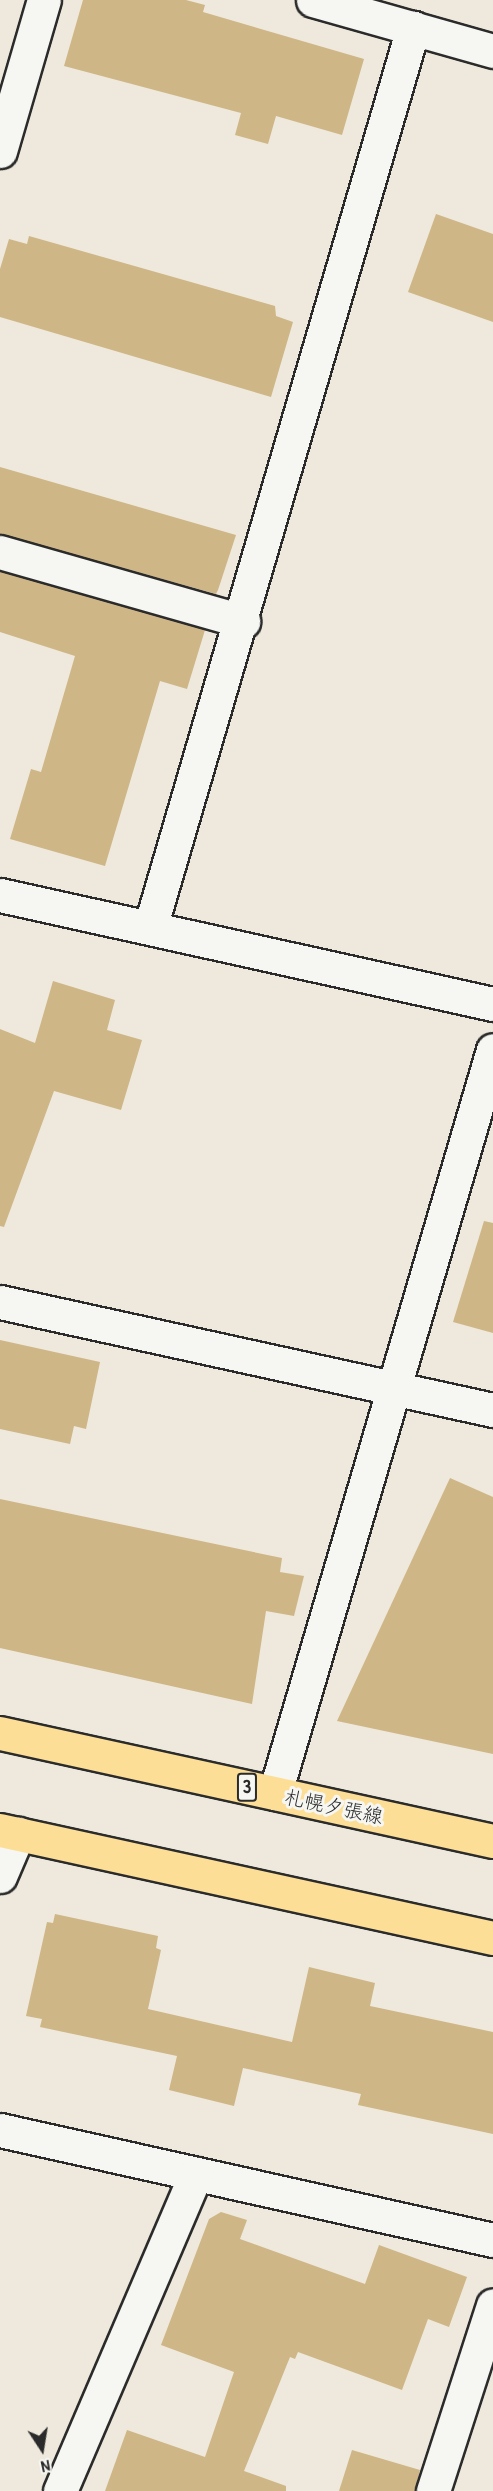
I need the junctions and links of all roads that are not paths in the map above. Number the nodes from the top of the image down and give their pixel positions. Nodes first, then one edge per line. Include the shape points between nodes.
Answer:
1 (45, 0) edge
2 (313, 0) edge
3 (413, 28) junction
4 (493, 51) edge
5 (0, 151) edge
6 (0, 552) edge
7 (243, 621) junction
8 (0, 895) edge
9 (150, 928) junction
10 (493, 1004) edge
11 (493, 1050) edge
12 (0, 1302) edge
13 (392, 1388) junction
14 (493, 1410) edge
15 (0, 1733) edge
16 (275, 1793) junction
17 (9, 1832) edge
18 (493, 1841) edge
19 (0, 1876) edge
20 (493, 1938) edge
21 (0, 2130) edge
22 (196, 2174) junction
23 (493, 2240) edge
24 (493, 2305) edge
25 (60, 2491) edge
26 (433, 2491) edge

1 - 5 street
2 - 3 street
3 - 4 street
3 - 7 street
6 - 7 street
7 - 9 street
8 - 9 street
9 - 10 street
11 - 13 street
12 - 13 street
13 - 14 street
13 - 16 street
15 - 16 main road, 札幌夕張線 / 3
16 - 18 main road, 札幌夕張線 / 3
17 - 19 street
17 - 20 main road
21 - 22 street
22 - 23 street
22 - 25 street
24 - 26 street

